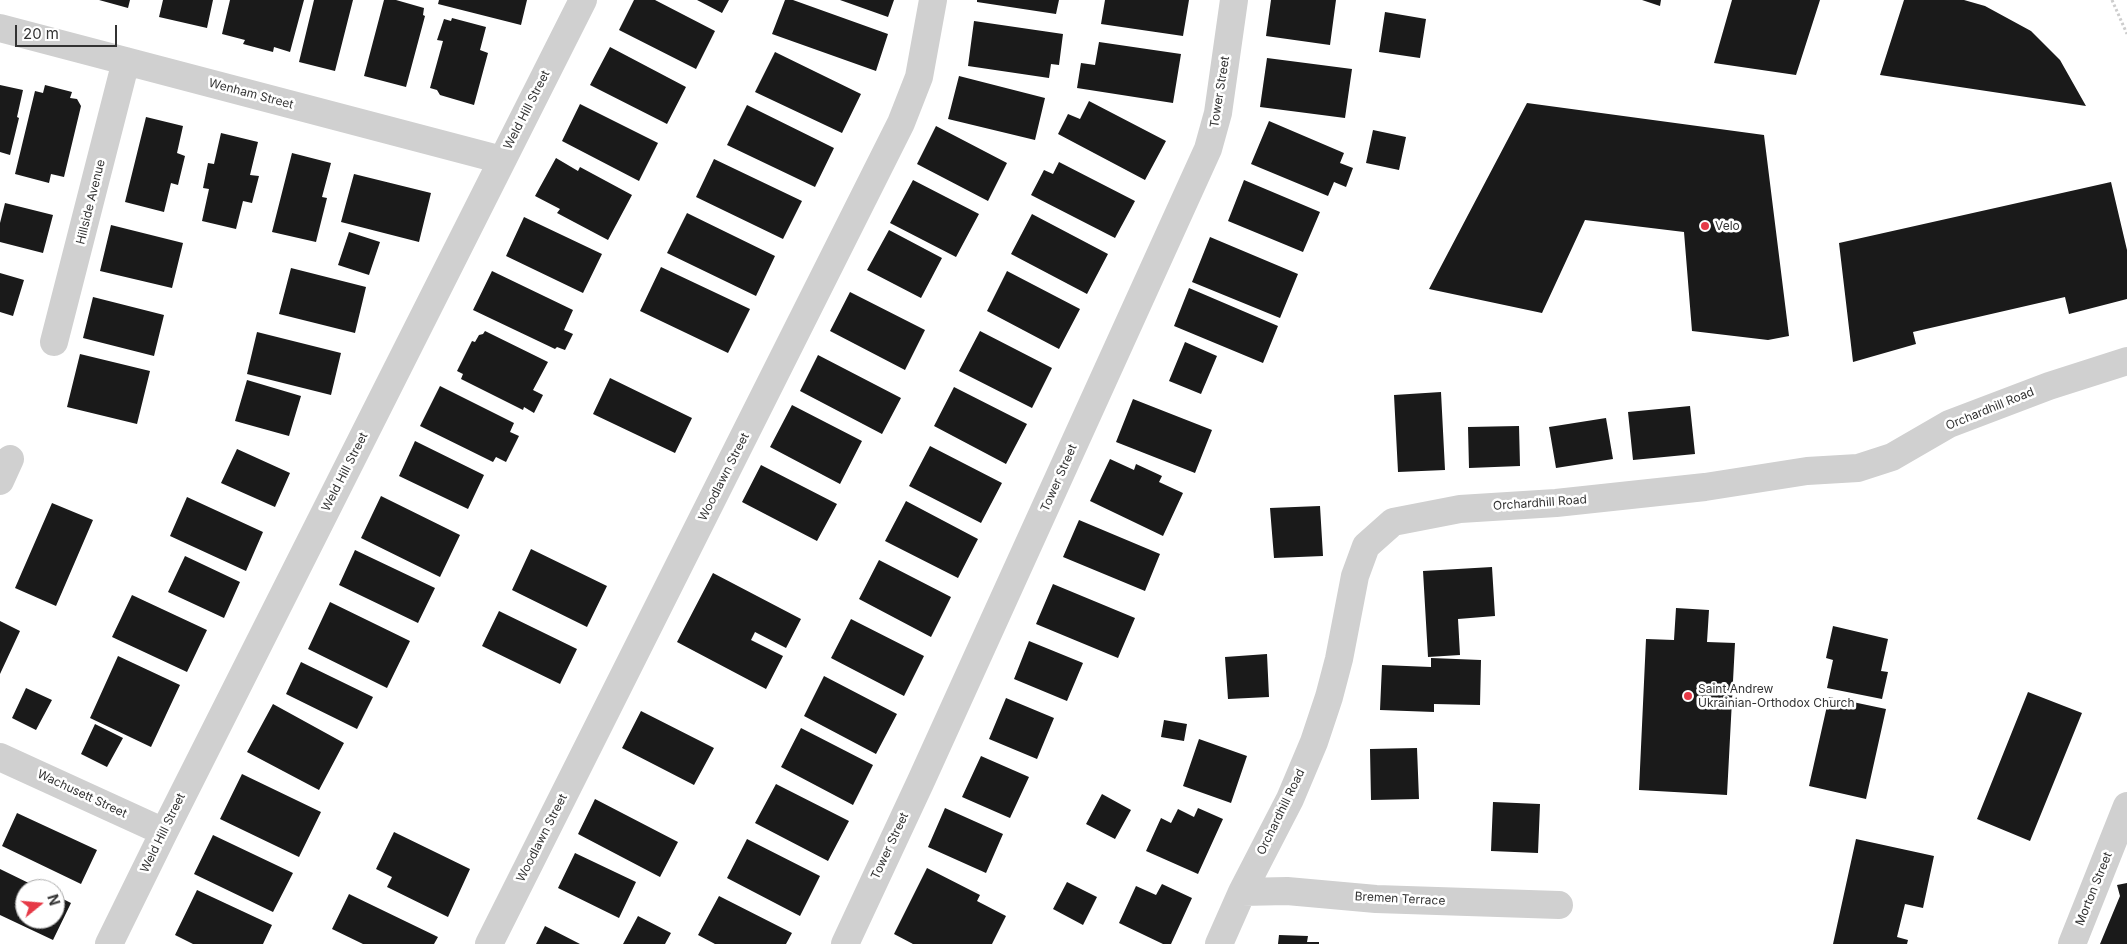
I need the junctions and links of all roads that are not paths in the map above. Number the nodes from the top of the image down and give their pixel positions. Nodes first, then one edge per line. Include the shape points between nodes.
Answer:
1 (583, 0) edge
2 (933, 0) edge
3 (1234, 0) edge
4 (0, 28) edge
5 (126, 61) junction
6 (502, 160) junction
7 (54, 342) dead end
8 (2127, 361) edge
9 (0, 757) edge
10 (2127, 806) edge
11 (164, 832) junction
12 (1242, 892) junction
13 (1559, 905) dead end
14 (109, 944) edge
15 (489, 944) edge
16 (845, 944) edge
17 (1219, 944) edge
18 (2072, 944) edge

1 - 6 street, Weld Hill Street
2 - 15 street, Woodlawn Street via 919,77 901,124
3 - 16 street, Tower Street via 1218,113 1208,149
4 - 5 street, Wenham Street
5 - 6 street, Wenham Street
5 - 7 street, Hillside Avenue
6 - 11 street, Weld Hill Street
8 - 12 street, Orchardhill Road via 1949,424 1892,457 1858,468 1807,471 1705,487 1576,501 1460,509 1392,522 1366,546 1355,576 1329,697 1314,742 1290,799
9 - 11 street, Wachusett Street
10 - 18 street, Morton Street
11 - 14 street, Weld Hill Street
12 - 13 street, Bremen Terrace via 1287,891 1376,899
12 - 17 street, Orchardhill Road

